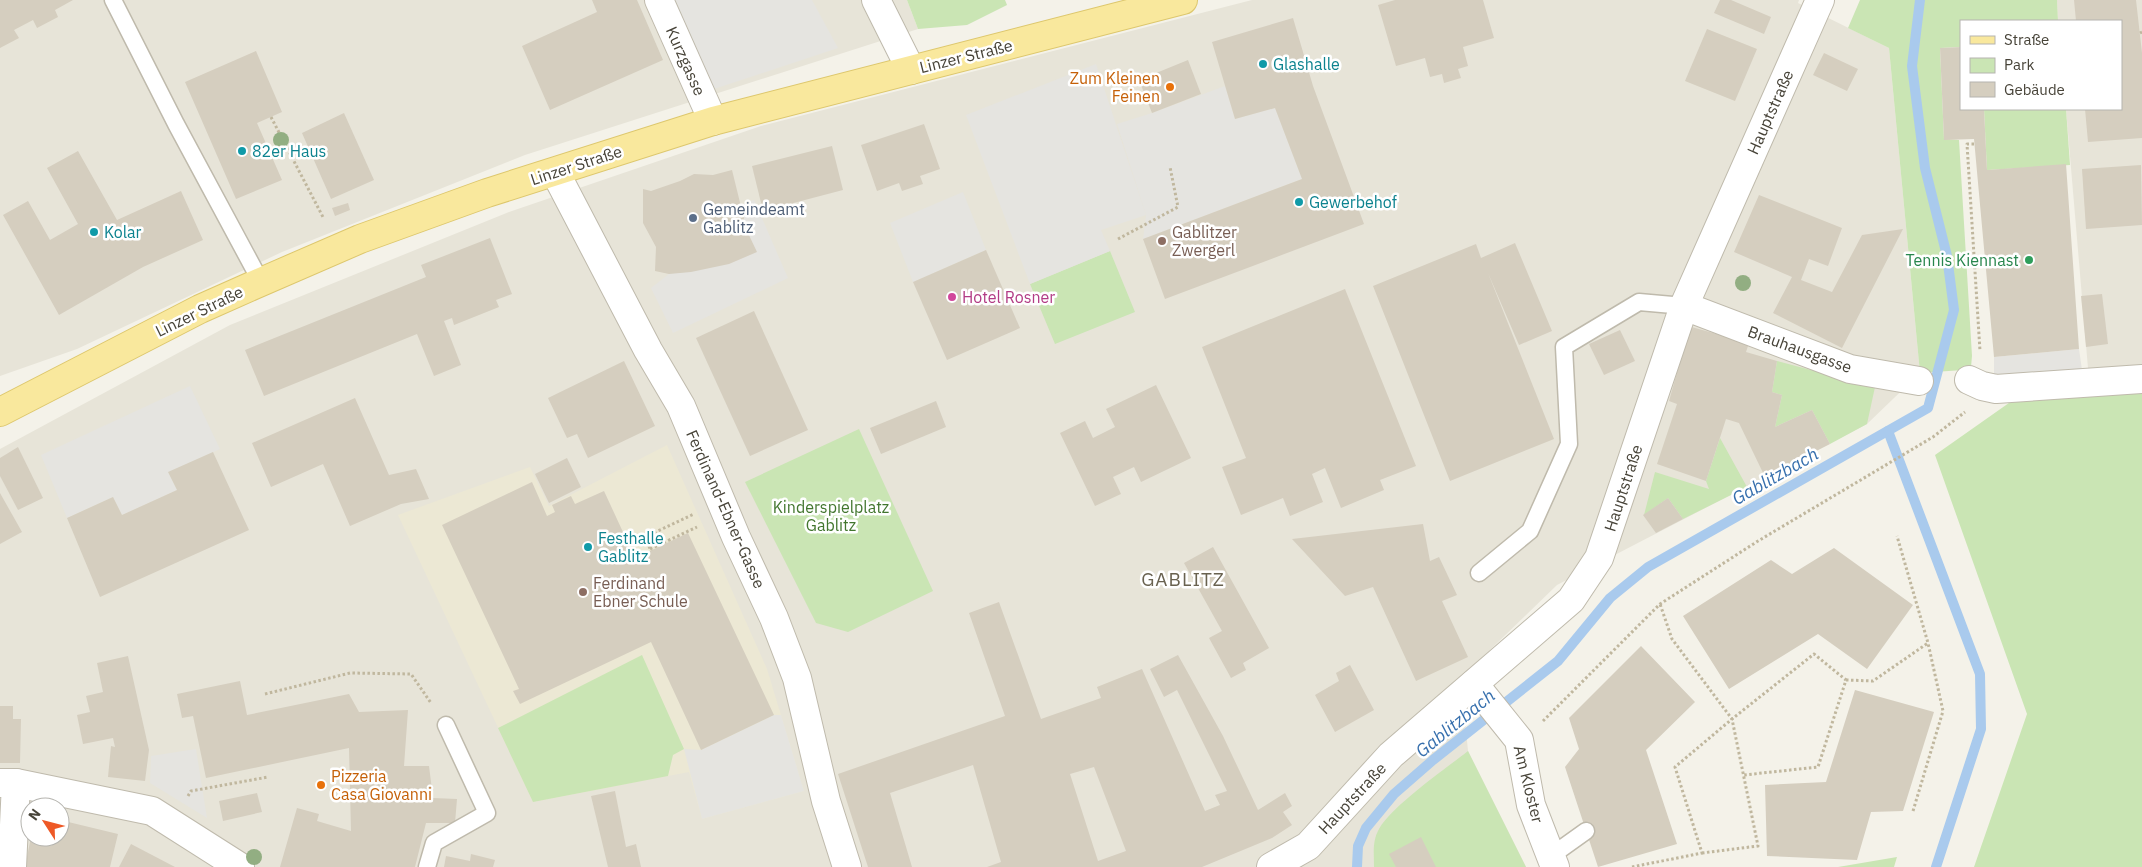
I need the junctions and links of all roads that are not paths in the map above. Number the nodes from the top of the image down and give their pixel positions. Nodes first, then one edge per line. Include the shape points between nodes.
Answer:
1 (113, 0) edge
2 (659, 0) edge
3 (876, 0) edge
4 (1182, 0) edge
5 (1820, 0) edge
6 (911, 70) junction
7 (713, 121) junction
8 (555, 172) junction
9 (261, 282) junction
10 (1684, 306) junction
11 (1975, 368) road end
12 (2142, 379) edge
13 (1919, 381) dead end
14 (0, 412) edge
15 (1479, 573) dead end
16 (1480, 691) junction
17 (446, 725) road end
18 (8, 783) edge
19 (1586, 832) dead end
20 (1553, 861) edge
21 (12, 867) edge
22 (240, 867) edge
23 (427, 867) edge
24 (847, 867) edge
25 (1271, 867) edge

1 - 9 lane
2 - 7 street, Kurzgasse
3 - 6 street
4 - 6 main road, Linzer Straße
5 - 10 street, Hauptstraße
6 - 7 main road, Linzer Straße
7 - 8 main road, Linzer Straße
8 - 9 main road, Linzer Straße via 340,248
8 - 24 street, Ferdinand-Ebner-Gasse via 648,350 681,406 774,618 797,678 826,801
9 - 14 main road, Linzer Straße via 200,309
10 - 13 street, Brauhausgasse via 1850,369
10 - 15 lane via 1639,302 1564,347 1570,444 1530,531
10 - 16 street, Hauptstraße via 1600,558 1571,600
11 - 12 street via 1982,386 1996,389
16 - 20 street, Am Kloster via 1513,733 1531,805
16 - 25 street, Hauptstraße via 1391,755 1308,846
17 - 23 lane via 487,813 434,843
18 - 21 street
18 - 22 street via 152,811
19 - 20 lane

